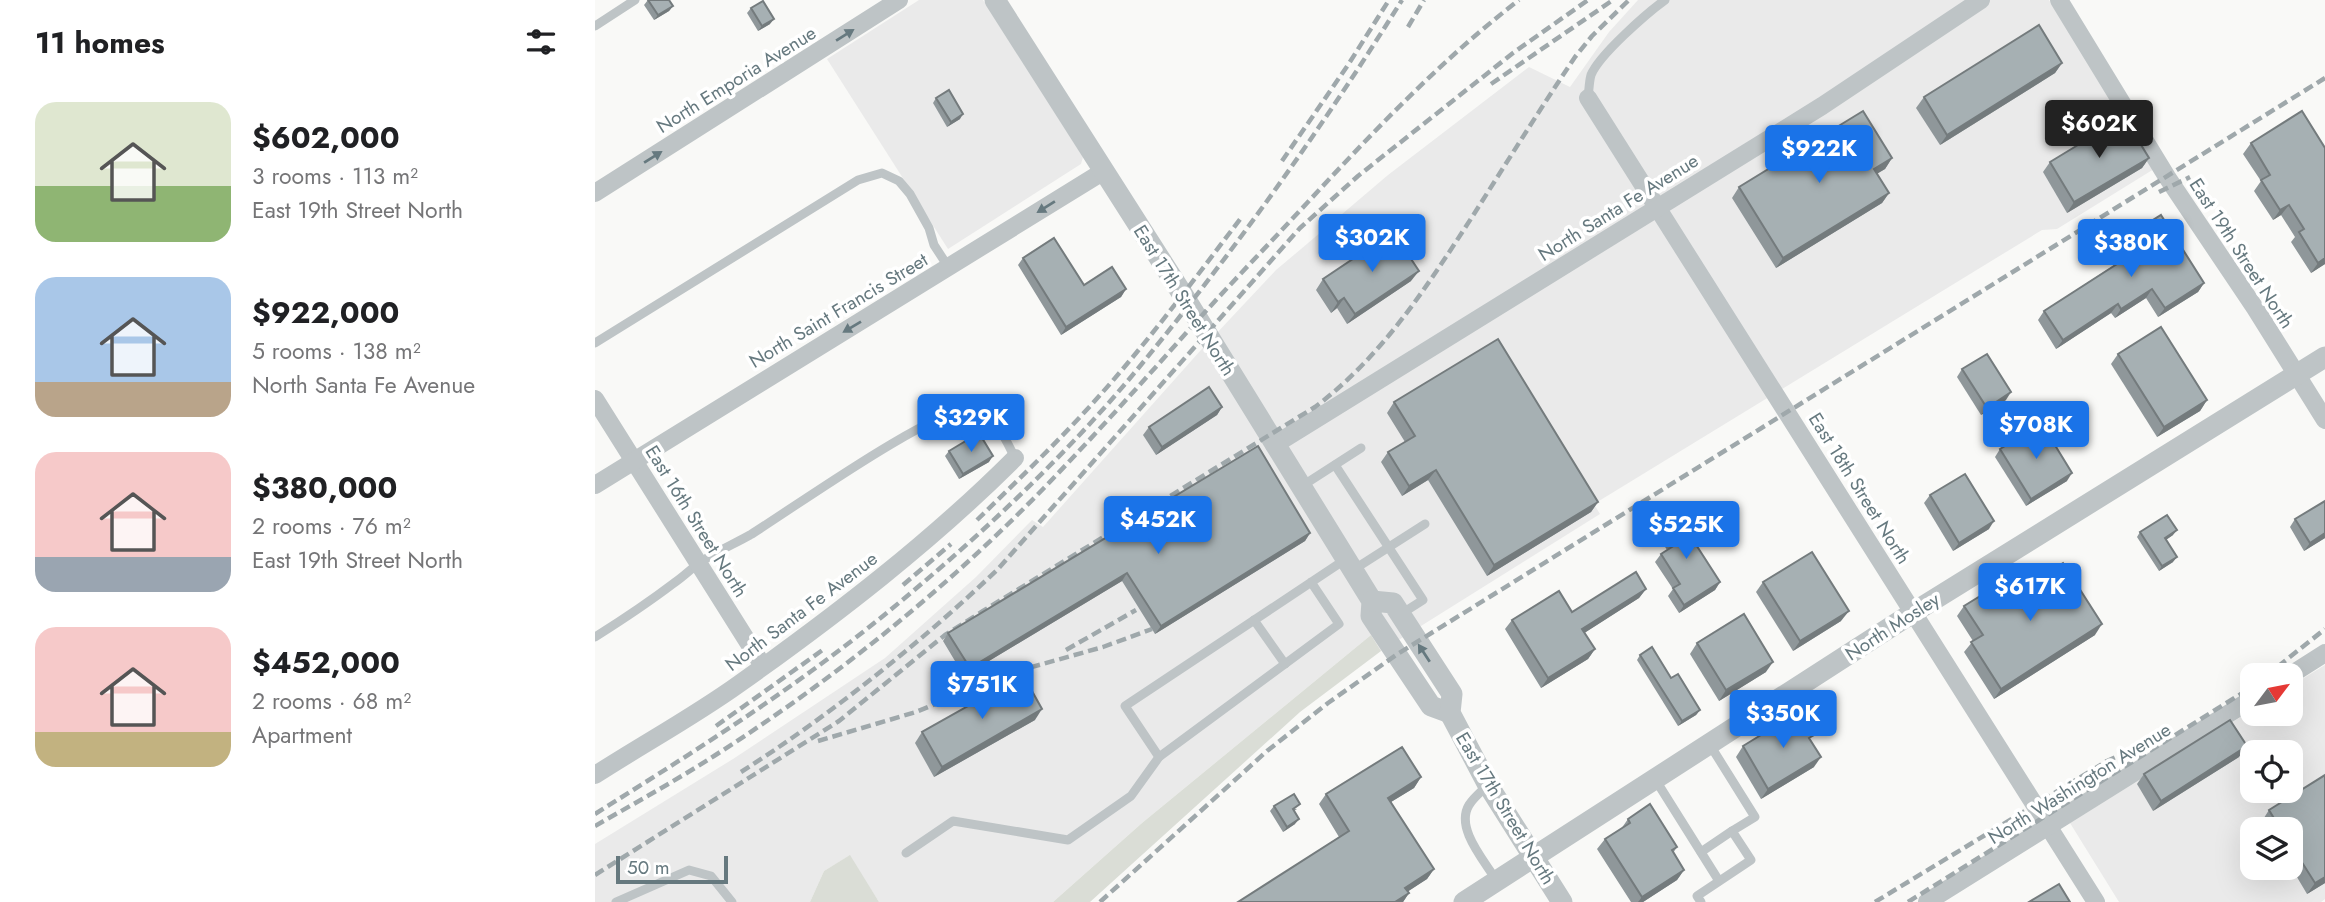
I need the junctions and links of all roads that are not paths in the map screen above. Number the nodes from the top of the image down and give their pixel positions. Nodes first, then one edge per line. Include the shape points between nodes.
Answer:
1 (635, 0) edge
2 (899, 0) edge
3 (995, 0) edge
4 (1665, 0) edge
5 (1981, 0) edge
6 (2059, 0) edge
7 (595, 26) edge
8 (1588, 98) joint
9 (1104, 171) junction
10 (595, 194) edge
11 (1658, 207) junction
12 (949, 268) junction
13 (595, 343) edge
14 (2325, 357) edge
15 (2297, 375) junction
16 (595, 399) edge
17 (2325, 420) edge
18 (1274, 445) junction
19 (1361, 448) dead end
20 (1015, 458) joint
21 (633, 460) junction
22 (1335, 465) junction
23 (595, 485) edge
24 (1300, 487) junction
25 (1425, 524) dead end
26 (1388, 547) junction
27 (700, 563) junction
28 (1350, 564) junction
29 (1311, 582) junction
30 (1372, 601) junction
31 (1914, 612) junction
32 (1401, 614) junction
33 (1254, 620) junction
34 (595, 637) edge
35 (2325, 653) edge
36 (1285, 664) junction
37 (762, 666) junction
38 (2303, 667) edge
39 (2240, 707) edge
40 (1450, 713) junction
41 (1710, 744) junction
42 (1159, 757) junction
43 (595, 775) edge
44 (1655, 779) junction
45 (1489, 785) junction
46 (2049, 827) junction
47 (1732, 831) junction
48 (1701, 852) junction
49 (906, 853) dead end
50 (1534, 857) junction
51 (1497, 881) junction
52 (1719, 881) junction
53 (616, 902) edge
54 (732, 902) edge
55 (1464, 902) edge
56 (1562, 902) edge
57 (1701, 902) edge
58 (1927, 902) edge
59 (2095, 902) edge

1 - 7 lane
10 -> 2 street, North Emporia Avenue
3 - 9 street, East 17th Street North
4 - 8 lane via 1603,58 1591,76
5 - 11 street, North Santa Fe Avenue
6 - 15 street, East 19th Street North via 2167,177
8 - 11 street, East 18th Street North
9 -> 12 street, North Saint Francis Street
9 - 18 street, East 17th Street North
11 - 18 street, North Santa Fe Avenue
11 - 31 street, East 18th Street North
12 - 13 lane via 910,194 899,181 882,173 858,180
12 -> 21 street, North Saint Francis Street
14 - 15 street, North Mosley
15 - 17 street, East 19th Street North
15 - 31 street, North Mosley
16 - 21 street, East 16th Street North
18 - 24 street, East 17th Street North
19 - 22 lane
20 - 27 lane via 999,428 986,416 975,409 949,413
20 - 37 street, North Santa Fe Avenue via 881,577
21 - 23 street, North Saint Francis Street
21 - 27 street, East 16th Street North
22 - 24 lane
22 - 26 lane
24 - 28 street, East 17th Street North
25 - 26 lane
26 - 28 lane
26 - 32 lane via 1423,600
27 - 34 lane
27 - 37 street, East 16th Street North
28 - 29 lane
28 - 30 street, East 17th Street North
29 - 33 lane
29 - 36 lane via 1339,624
30 - 32 street via 1393,603
30 - 40 street, East 17th Street North via 1371,616 1431,706
31 - 41 street, North Mosley
31 - 46 street, East 18th Street North
40 -> 32 street, East 17th Street North via 1452,694
33 - 36 lane
33 - 42 lane via 1125,706
35 - 38 street
36 - 42 lane
37 - 43 street, North Santa Fe Avenue
39 - 46 street, North Washington Avenue
40 - 45 street, East 17th Street North
41 - 44 street, North Mosley
41 - 47 lane via 1755,817
42 - 49 lane via 1131,796 1068,840 953,821
44 - 48 lane
44 - 50 street, North Mosley
45 - 50 street, East 17th Street North
45 - 51 lane via 1468,807 1465,820
46 - 58 street, North Washington Avenue
46 - 59 street, East 18th Street North
47 - 48 lane
47 - 52 lane via 1751,860
48 - 52 lane
50 - 51 street, North Mosley
50 - 56 street, East 17th Street North
51 - 55 street, North Mosley
52 - 57 lane via 1697,896
53 - 54 lane via 689,870 711,876

